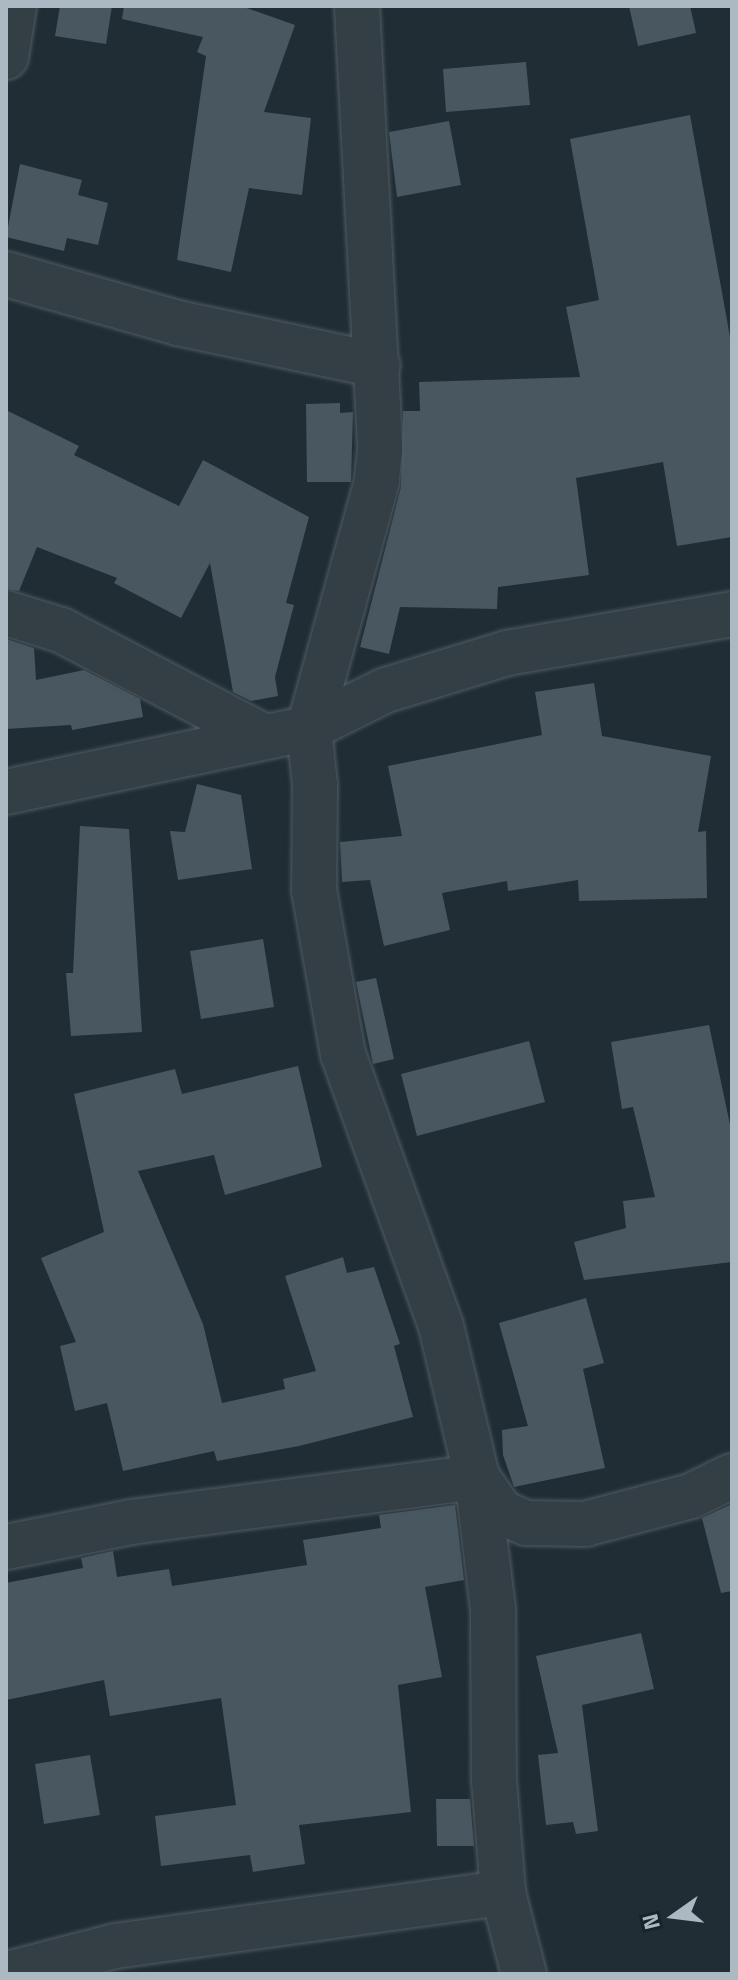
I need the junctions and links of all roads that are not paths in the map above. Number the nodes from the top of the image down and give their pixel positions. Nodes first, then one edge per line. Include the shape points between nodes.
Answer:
1 (14, 6) edge
2 (357, 6) edge
3 (6, 57) edge
4 (6, 274) edge
5 (378, 365) junction
6 (6, 613) edge
7 (732, 615) edge
8 (309, 728) junction
9 (265, 737) junction
10 (6, 792) edge
11 (732, 1476) edge
12 (477, 1477) junction
13 (6, 1547) edge
14 (503, 1893) junction
15 (7, 1974) edge
16 (524, 1974) edge

1 - 3 street
2 - 5 street
4 - 5 street via 178,323
5 - 8 street via 377,481
6 - 9 street via 61,630
7 - 8 street via 507,653 386,690
8 - 9 street
8 - 12 street via 315,785 314,890 343,1054 441,1326
9 - 10 street
11 - 12 street via 691,1496 585,1524 526,1523 501,1512
12 - 13 street via 131,1522
12 - 14 street via 493,1609 494,1780
14 - 15 street via 115,1946
14 - 16 street

